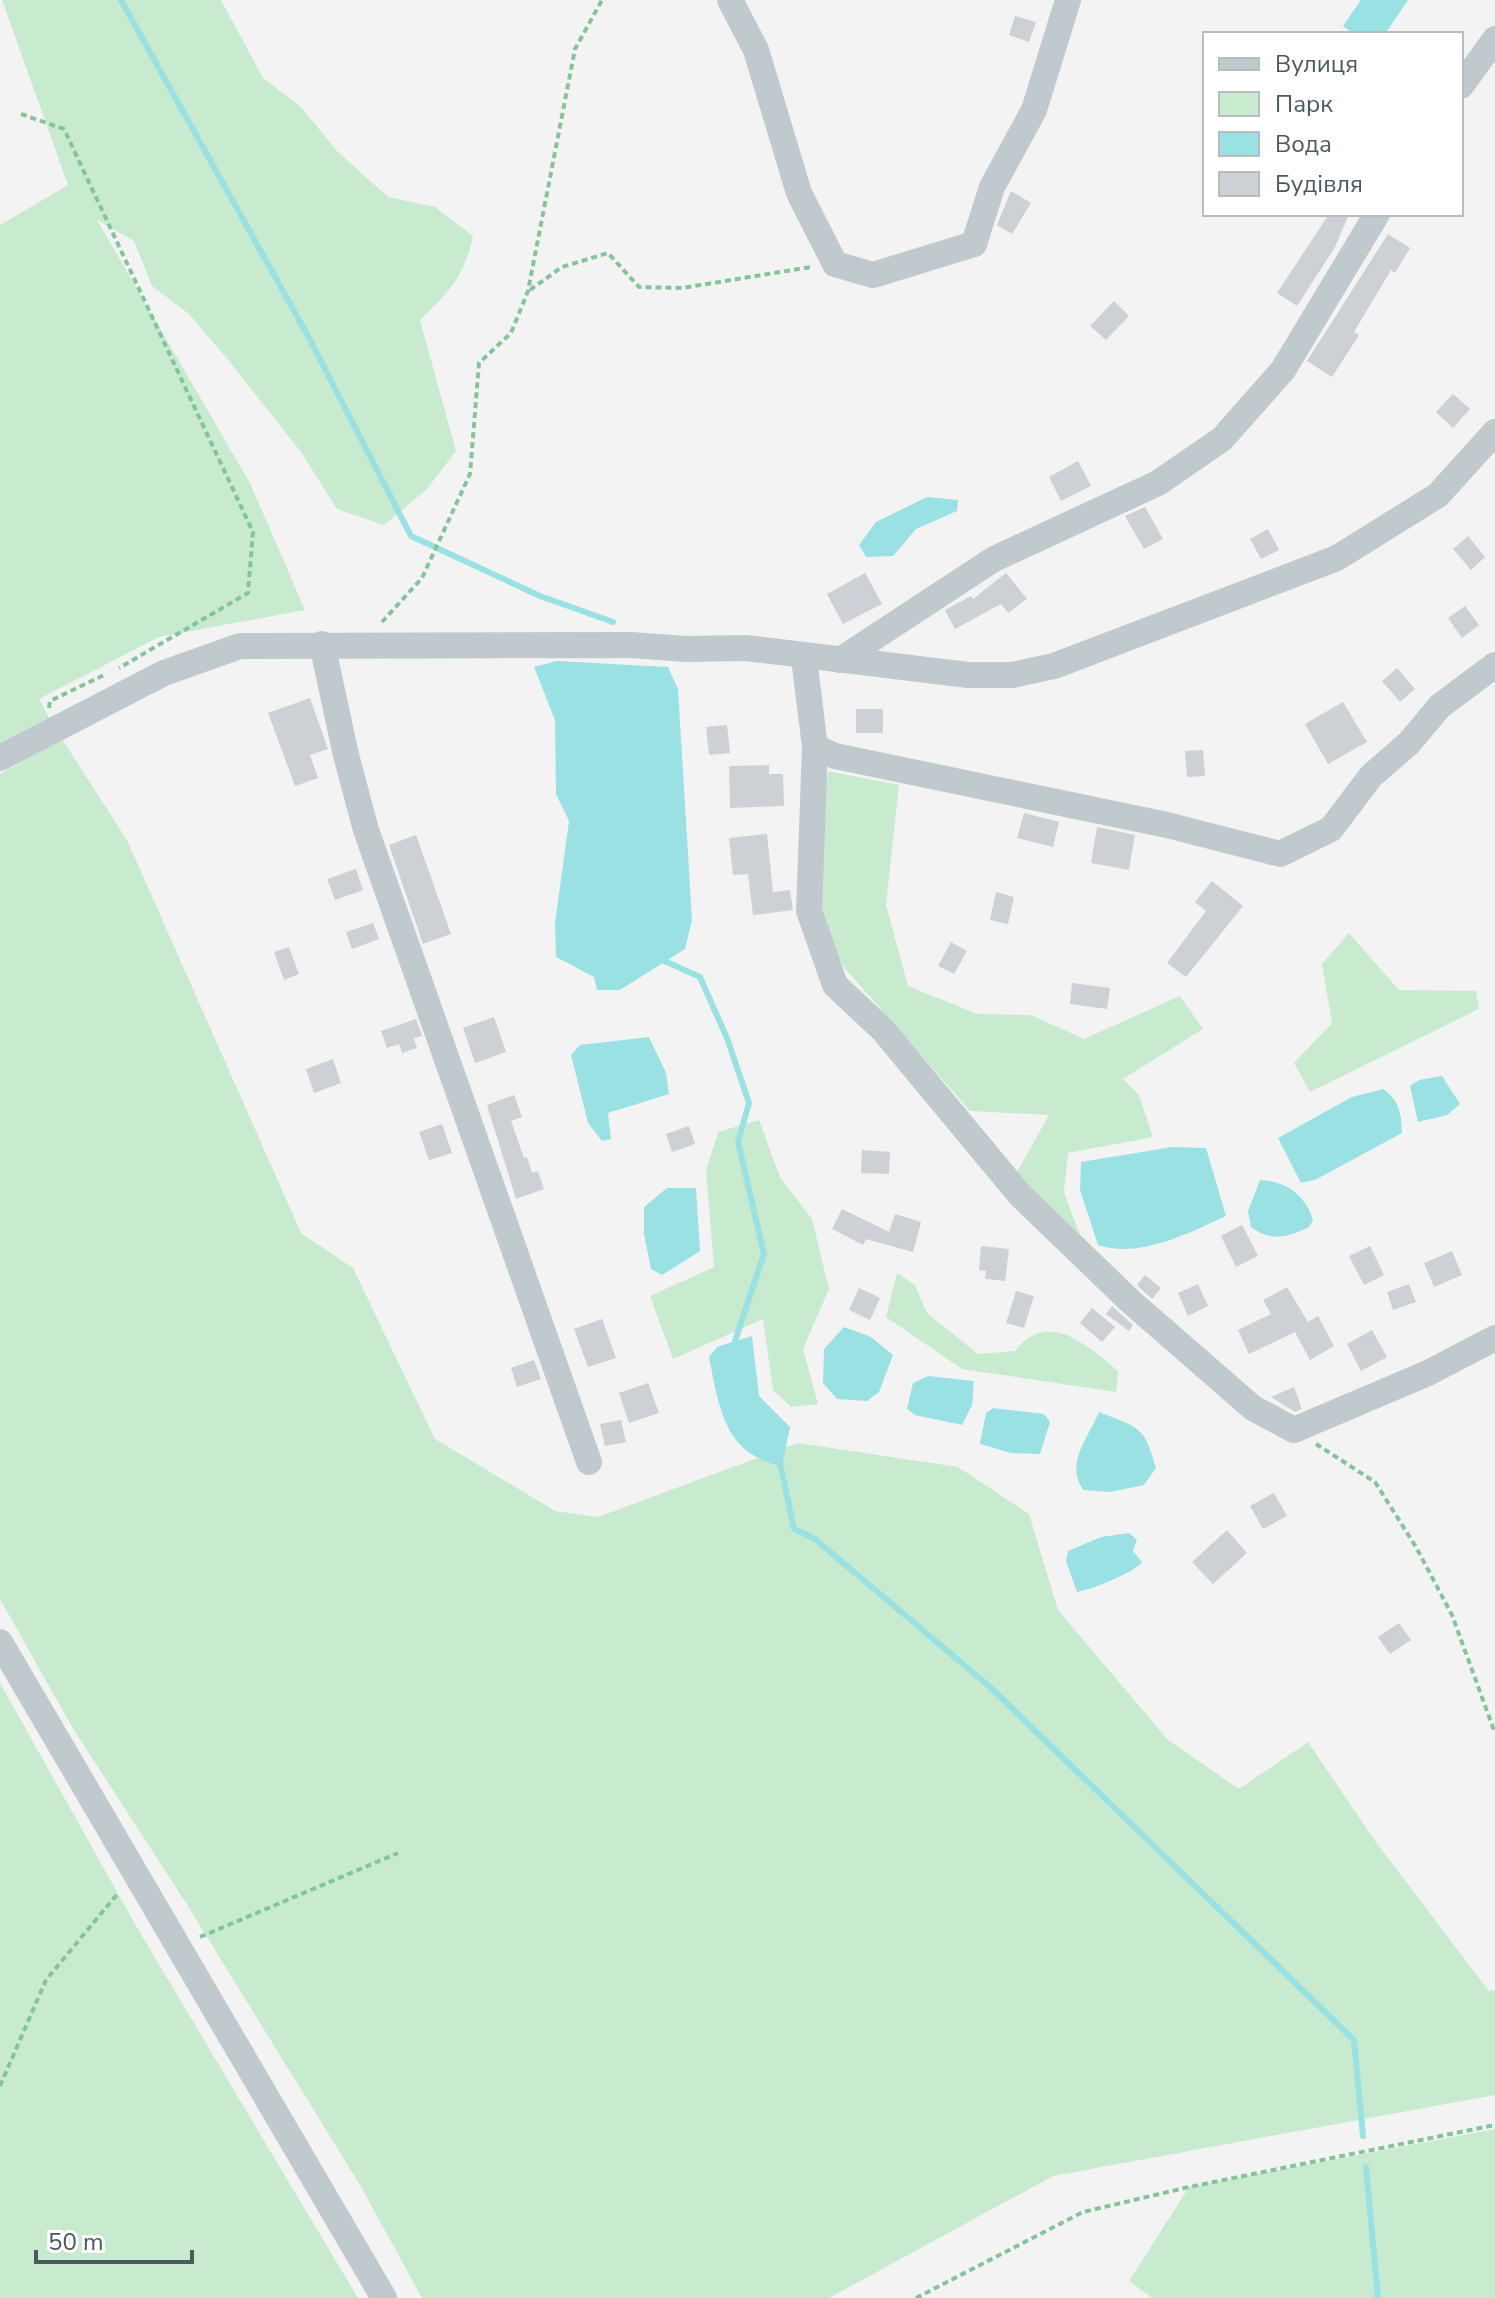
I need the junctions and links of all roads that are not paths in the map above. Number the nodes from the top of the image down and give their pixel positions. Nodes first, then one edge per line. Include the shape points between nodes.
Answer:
1 (730, 0) edge
2 (1068, 0) edge
3 (1495, 39) edge
4 (1463, 83) edge
5 (1376, 216) edge
6 (1495, 432) edge
7 (322, 644) junction
8 (804, 658) junction
9 (840, 660) junction
10 (1495, 665) edge
11 (815, 747) junction
12 (0, 758) edge
13 (1495, 1338) edge
14 (589, 1462) dead end
15 (0, 1642) edge
16 (384, 2298) edge

1 - 2 street via 756,50 799,193 835,264 873,275 974,244 992,187 1034,110
3 - 4 street
5 - 9 street via 1283,370 1222,439 1158,483 994,559
6 - 9 street via 1438,495 1337,558 1054,666 1012,675 968,675
7 - 8 street via 746,648
7 - 12 street via 240,646 164,673
7 - 14 street via 366,830
8 - 9 street
8 - 11 street
10 - 11 street via 1440,706 1371,776 1331,829 1280,854 1167,825 835,756
11 - 13 street via 809,911 835,985 883,1030 1020,1195 1130,1301 1253,1408 1294,1430
15 - 16 street

